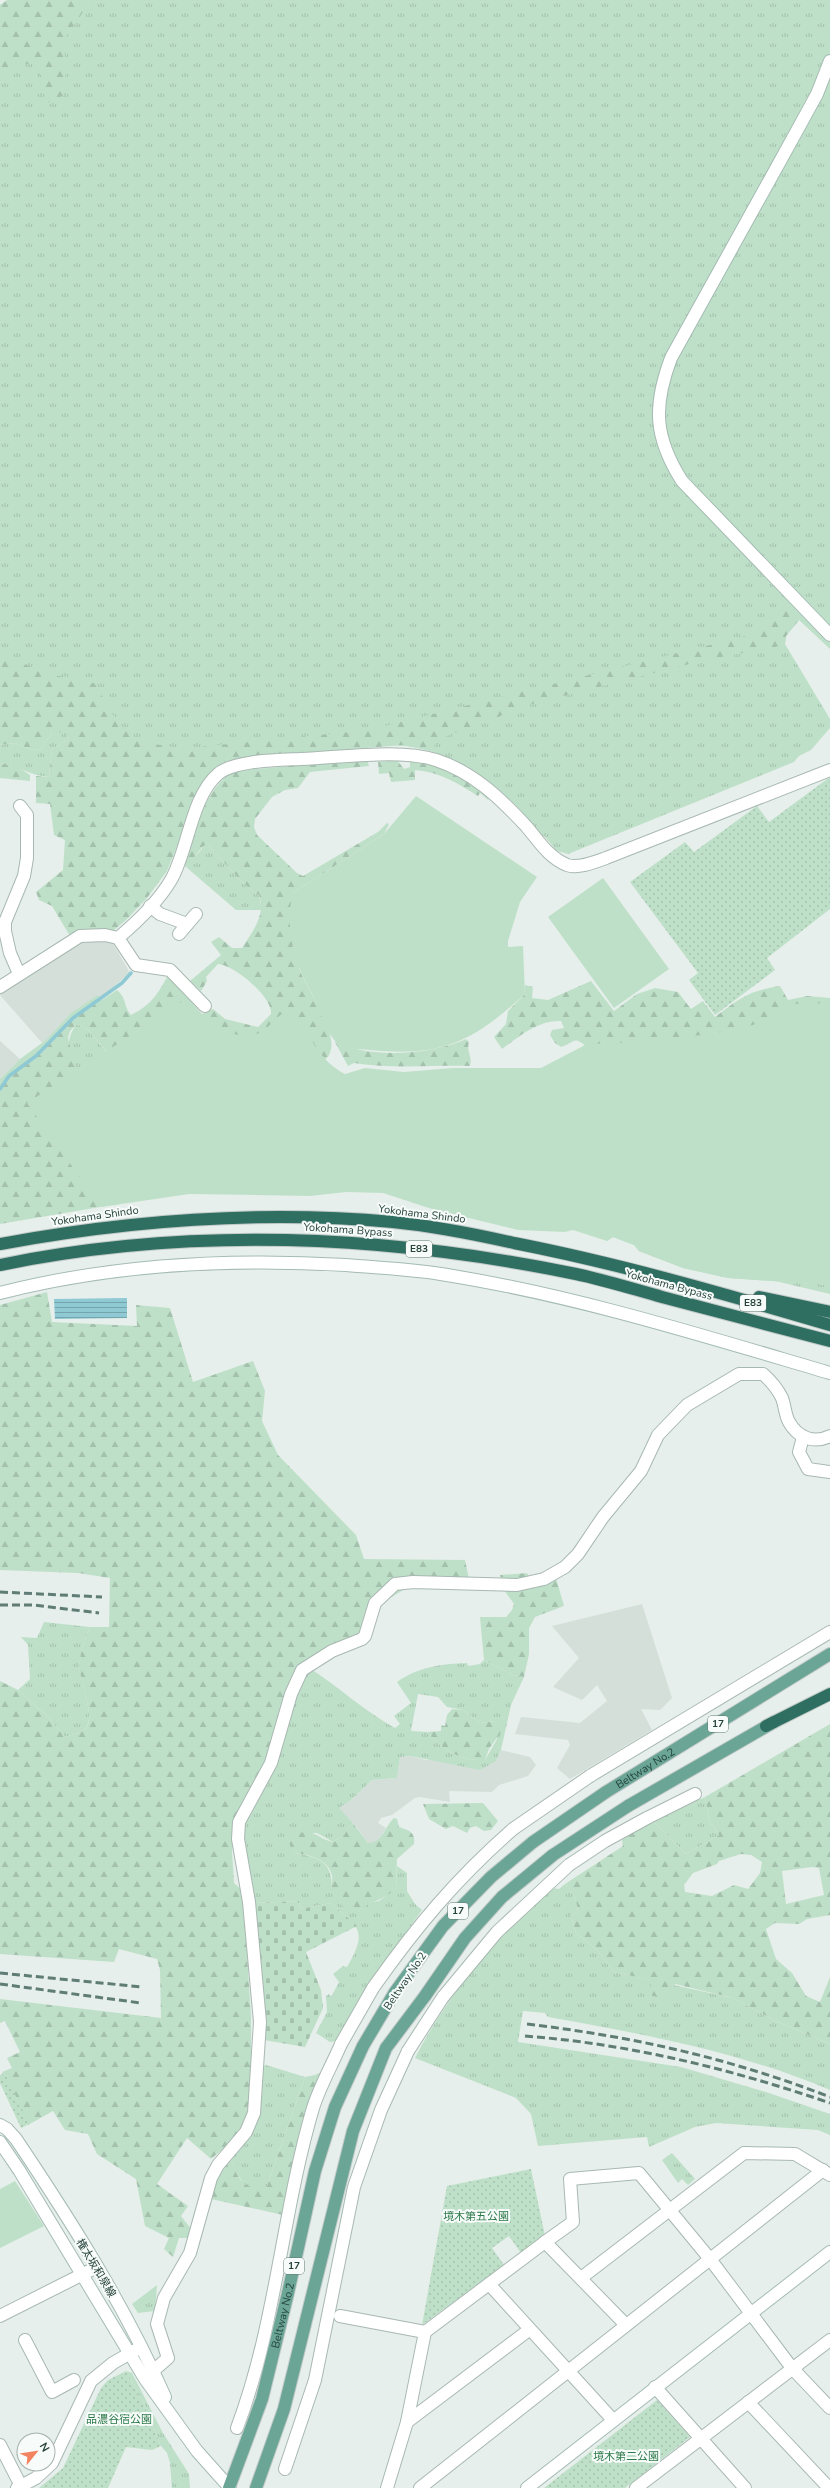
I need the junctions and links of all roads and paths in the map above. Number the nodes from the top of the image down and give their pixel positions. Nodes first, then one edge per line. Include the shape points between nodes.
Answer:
1 (830, 61) edge
2 (830, 635) edge
3 (830, 770) edge
4 (20, 806) dead end
5 (150, 906) junction
6 (196, 914) dead end
7 (187, 924) junction
8 (179, 934) dead end
9 (118, 938) junction
10 (19, 974) junction
11 (0, 987) edge
12 (204, 1006) dead end
13 (0, 1244) edge
14 (0, 1265) edge
15 (676, 1280) junction
16 (0, 1293) edge
17 (830, 1312) edge
18 (830, 1325) edge
19 (830, 1341) edge
20 (830, 1373) edge
21 (830, 1436) edge
22 (803, 1437) junction
23 (830, 1472) edge
24 (830, 1632) edge
25 (830, 1654) edge
26 (830, 1688) edge
27 (830, 1694) edge
28 (766, 1726) junction
29 (695, 1794) dead end
30 (0, 2126) edge
31 (0, 2142) edge
32 (826, 2173) edge
33 (669, 2209) junction
34 (545, 2242) junction
35 (830, 2252) edge
36 (710, 2259) junction
37 (97, 2267) junction
38 (84, 2275) junction
39 (580, 2278) junction
40 (489, 2284) junction
41 (750, 2314) junction
42 (0, 2316) edge
43 (340, 2316) dead end
44 (626, 2325) junction
45 (529, 2330) junction
46 (425, 2332) junction
47 (25, 2340) dead end
48 (830, 2340) edge
49 (141, 2347) junction
50 (130, 2354) junction
51 (792, 2368) junction
52 (153, 2371) junction
53 (569, 2371) junction
54 (74, 2380) dead end
55 (655, 2387) junction
56 (748, 2402) junction
57 (830, 2408) edge
58 (613, 2420) junction
59 (175, 2422) junction
60 (407, 2422) junction
61 (237, 2428) dead end
62 (700, 2439) junction
63 (0, 2445) edge
64 (285, 2469) dead end
65 (19, 2487) edge
66 (529, 2487) edge
67 (229, 2488) edge
68 (256, 2488) edge
69 (387, 2488) edge
70 (420, 2488) edge
71 (636, 2488) edge
72 (745, 2488) edge
73 (829, 2488) edge

1 - 2 street via 817,94 671,358 662,381 658,404 659,432 667,459 682,481
3 - 5 street via 606,858 588,864 568,866 546,851 484,784 461,770 435,760 407,754 269,761 233,767 218,774 207,788 196,810 171,880
4 - 10 street via 27,815 27,858 24,876 5,922 10,953
5 - 7 street via 160,914
5 - 9 street via 139,920
6 - 7 street
7 - 8 street
9 - 10 street via 105,935 80,936
9 - 12 street via 136,965 170,970
10 - 11 street
13 - 15 highway, Yokohama Shindo / E83 via 101,1227 178,1219 318,1217 395,1222 467,1233 593,1258
14 - 19 highway, Yokohama Bypass / E83 via 70,1252 142,1244 251,1239 360,1243 488,1258 578,1275
15 - 17 highway
15 - 18 highway, Yokohama Shindo / E83
16 - 20 street via 49,1281 162,1265 271,1261 404,1269 571,1299
21 - 22 street via 820,1440
22 - 23 street via 799,1452 808,1469
22 - 52 street via 788,1421 782,1398 773,1383 763,1374 739,1374 728,1378 687,1405 658,1435 641,1471 603,1517 578,1554 565,1567 544,1579 517,1585 413,1582 395,1584 375,1603 362,1639 332,1651 302,1670 285,1712 272,1763 239,1822 238,1839 249,1902 260,2022 254,2113 246,2132 218,2165 211,2178 190,2253 164,2298 157,2324 168,2358
24 - 61 street, bridge via 590,1776 513,1829 479,1859 428,1913 373,1988 341,2044 314,2106 294,2181 260,2352
25 - 67 main road, Beltway No.2 / 17, bridge via 606,1792 533,1842 491,1877 443,1926 395,1992 363,2046 336,2107 315,2171 262,2399
26 - 28 main road, 17
27 - 28 highway
28 - 68 main road, 17, bridge via 628,1806 553,1855 502,1897 470,1932 386,2048 352,2131 284,2409
29 - 64 street, bridge via 611,1837 569,1865 497,1932 443,1997 408,2051 381,2110 354,2187 315,2380
30 - 37 street, 権太坂和泉線 via 7,2129 16,2139
31 - 38 street, 権太坂和泉線
32 - 33 street via 795,2154 744,2153
32 - 36 street
33 - 34 street via 639,2173 570,2179 573,2222
33 - 36 street
33 - 39 street
34 - 39 street
34 - 40 street
35 - 41 street
36 - 41 street
36 - 44 street
37 - 38 street
37 - 49 street, 権太坂和泉線
38 - 42 street
38 - 50 street, 権太坂和泉線
39 - 44 street
40 - 45 street
40 - 46 street
41 - 51 street
41 - 55 street
43 - 46 street
44 - 53 street
45 - 53 street
45 - 60 street
46 - 60 street
47 - 54 street via 52,2392
48 - 51 street
49 - 50 street
49 - 52 street, 権太坂和泉線
50 - 59 street, 権太坂和泉線
50 - 65 street via 113,2363 91,2381 52,2463 36,2478
51 - 56 street
51 - 57 street
52 - 59 street, 権太坂和泉線
53 - 58 street
53 - 70 street
55 - 58 street
55 - 62 street
56 - 62 street
56 - 73 street
58 - 66 street
59 - 67 street, 権太坂和泉線
60 - 69 street
62 - 71 street
62 - 72 street
63 - 65 street

